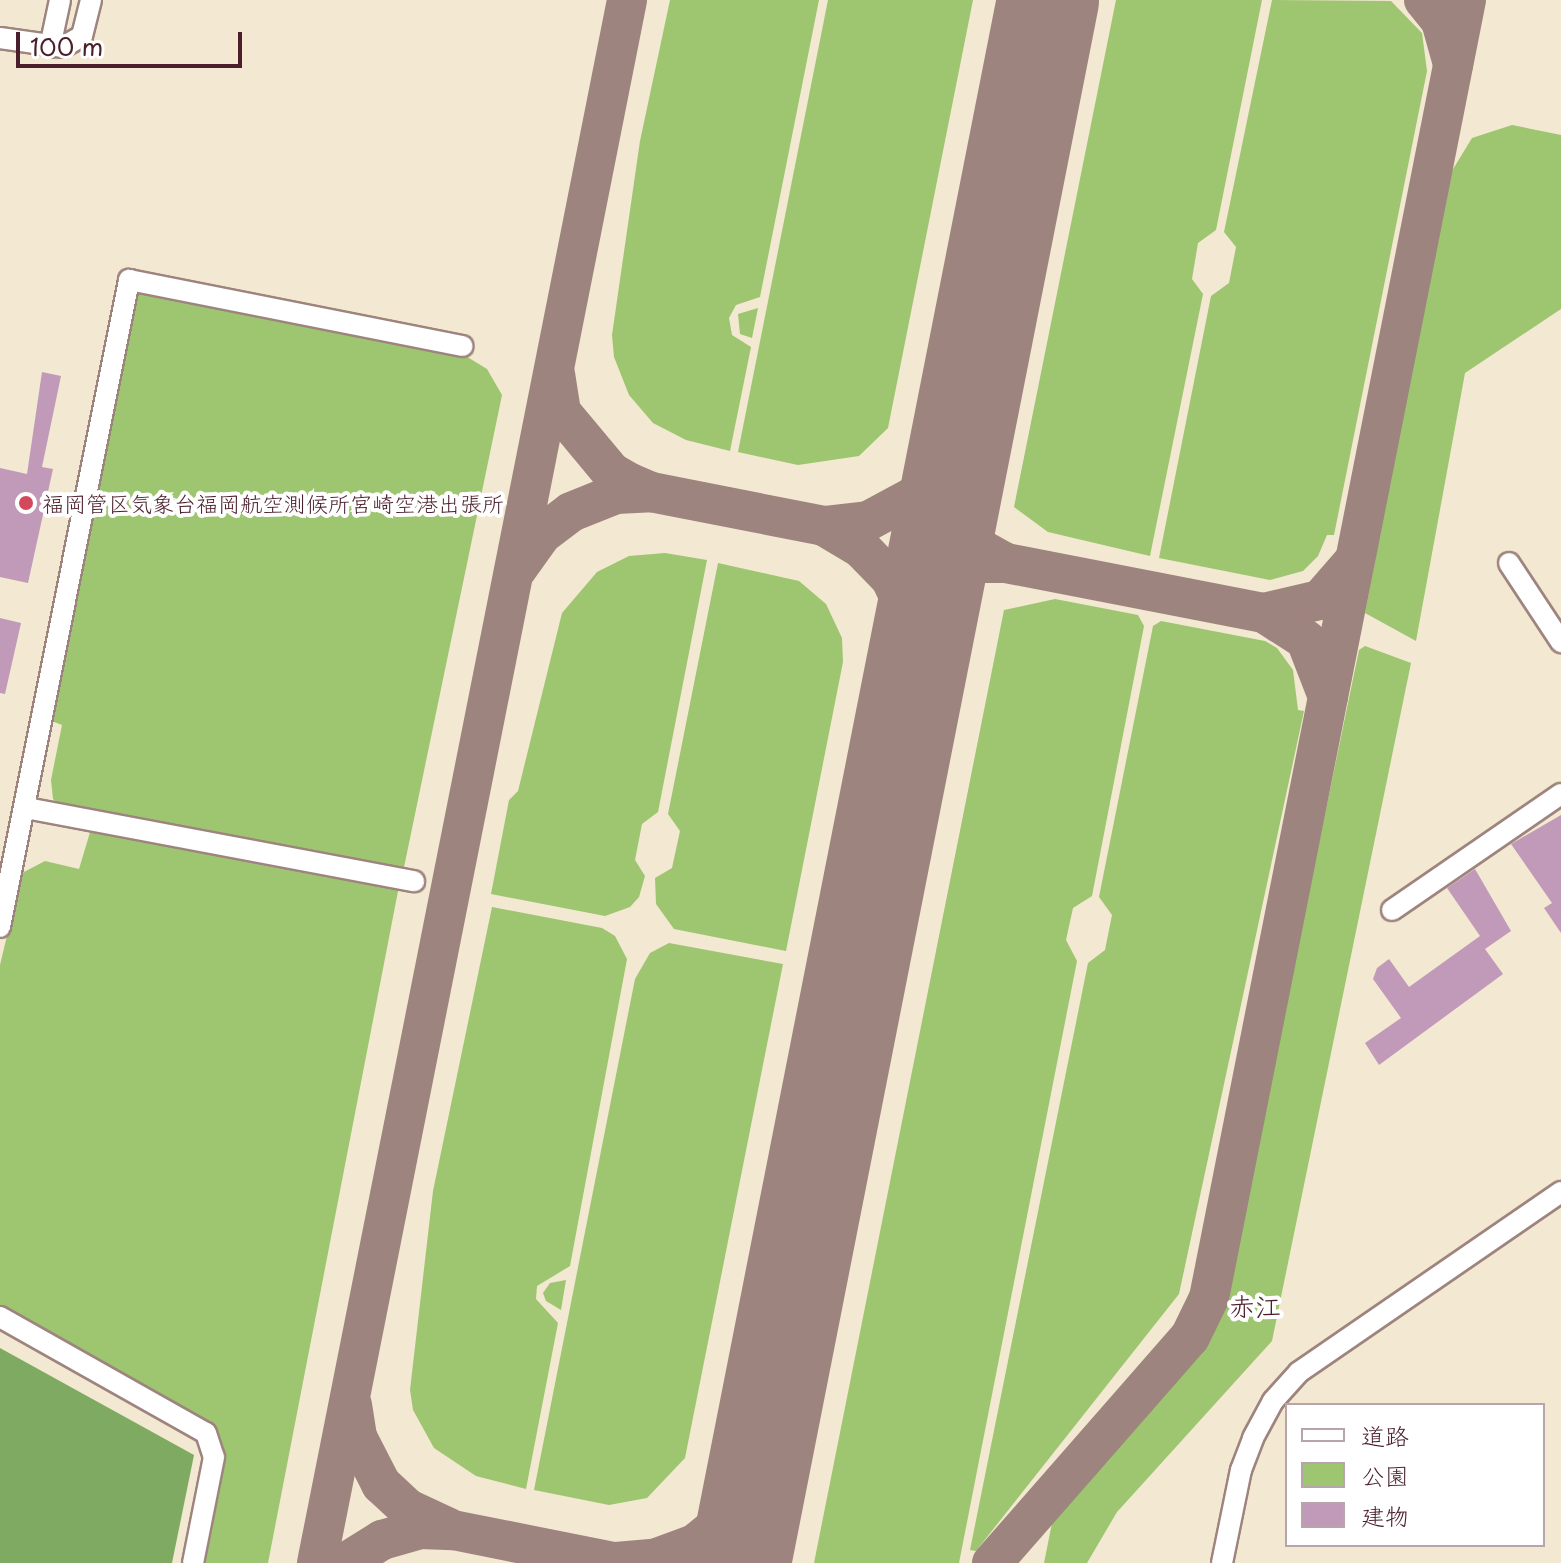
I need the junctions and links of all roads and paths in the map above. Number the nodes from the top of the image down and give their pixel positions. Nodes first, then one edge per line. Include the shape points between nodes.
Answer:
1 (60, 0) edge
2 (91, 0) edge
3 (0, 38) edge
4 (50, 47) junction
5 (463, 346) dead end
6 (1509, 563) dead end
7 (1561, 642) edge
8 (1561, 794) edge
9 (26, 808) junction
10 (414, 881) dead end
11 (1392, 910) dead end
12 (0, 927) edge
13 (1561, 1192) edge
14 (0, 1317) edge
15 (193, 1563) edge
16 (1222, 1563) edge

1 - 4 street
2 - 4 street via 82,36 63,47
3 - 4 street
5 - 9 street via 129,280
6 - 7 street
8 - 11 street
9 - 10 street
9 - 12 street
13 - 16 street via 1299,1372 1273,1401 1253,1438
14 - 15 street via 206,1433 214,1457

